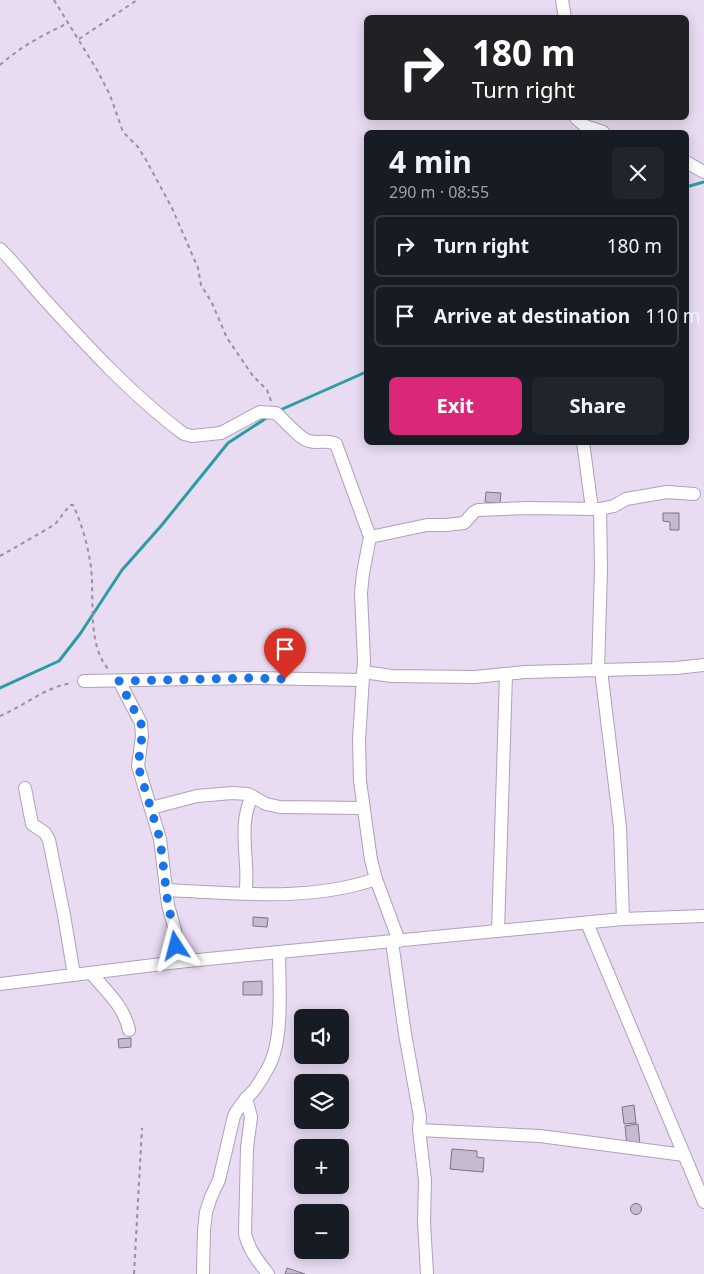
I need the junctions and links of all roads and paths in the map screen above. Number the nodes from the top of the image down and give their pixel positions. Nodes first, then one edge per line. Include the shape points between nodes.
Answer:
1 (54, 0) edge
2 (137, 0) edge
3 (562, 0) edge
4 (564, 15) edge
5 (68, 23) junction
6 (79, 39) junction
7 (0, 65) edge
8 (578, 120) edge
9 (597, 130) edge
10 (689, 164) edge
11 (704, 172) edge
12 (0, 249) edge
13 (276, 413) junction
14 (584, 445) edge
15 (694, 494) dead end
16 (596, 509) junction
17 (370, 537) junction
18 (0, 556) edge
19 (704, 665) edge
20 (600, 670) junction
21 (506, 674) junction
22 (362, 676) junction
23 (84, 681) joint
24 (119, 681) junction
25 (0, 716) edge
26 (24, 788) dead end
27 (252, 796) junction
28 (151, 808) junction
29 (363, 808) junction
30 (376, 879) junction
31 (166, 890) junction
32 (246, 893) junction
33 (704, 916) edge
34 (623, 919) junction
35 (588, 923) junction
36 (498, 931) junction
37 (395, 941) junction
38 (279, 952) junction
39 (178, 962) junction
40 (91, 972) junction
41 (74, 975) junction
42 (0, 984) edge
43 (129, 1030) dead end
44 (246, 1098) junction
45 (142, 1128) dead end
46 (419, 1130) junction
47 (684, 1156) junction
48 (704, 1202) edge
49 (134, 1274) edge
50 (203, 1274) edge
51 (268, 1274) edge
52 (427, 1274) edge

1 - 5 path
2 - 6 path
3 - 4 street
5 - 6 path
5 - 7 path via 34,40
6 - 13 path via 110,95 123,132 138,147 172,208 198,268 201,286 227,338 253,376 267,390
8 - 9 street
10 - 11 street
12 - 13 street via 115,372 184,434 221,433 260,412
13 - 17 street via 306,441 328,440 336,444
14 - 16 street
15 - 16 street via 667,492 626,499 614,506
16 - 17 street via 478,510 464,522 427,525
16 - 20 street via 601,569
17 - 22 street via 361,593
18 - 24 path via 49,528 73,505 90,560 92,615 99,654
19 - 20 street
20 - 21 street
20 - 34 street via 620,827
21 - 22 street via 475,677
21 - 36 street
22 - 24 street
22 - 29 street via 359,740
23 - 24 street
23 - 25 path via 49,689
24 - 28 street via 141,723 138,766
26 - 41 street via 32,824 49,840
27 - 28 street via 218,793
27 - 29 street via 280,807
27 - 32 street via 244,820
28 - 31 street via 160,839
29 - 30 street
30 - 32 street via 325,892
30 - 37 street
31 - 32 street
31 - 39 street
33 - 34 street
34 - 35 street
35 - 36 street
35 - 47 street
36 - 37 street
37 - 38 street
37 - 46 street via 405,1034 420,1117
38 - 39 street
38 - 44 street via 280,998 276,1043 270,1064
39 - 40 street
40 - 41 street
40 - 43 street via 120,1006
41 - 42 street
44 - 50 street via 234,1116 219,1180 206,1212
44 - 51 street via 251,1117 245,1234 248,1246
45 - 49 path
46 - 47 street via 540,1136
46 - 52 street via 425,1180
47 - 48 street

